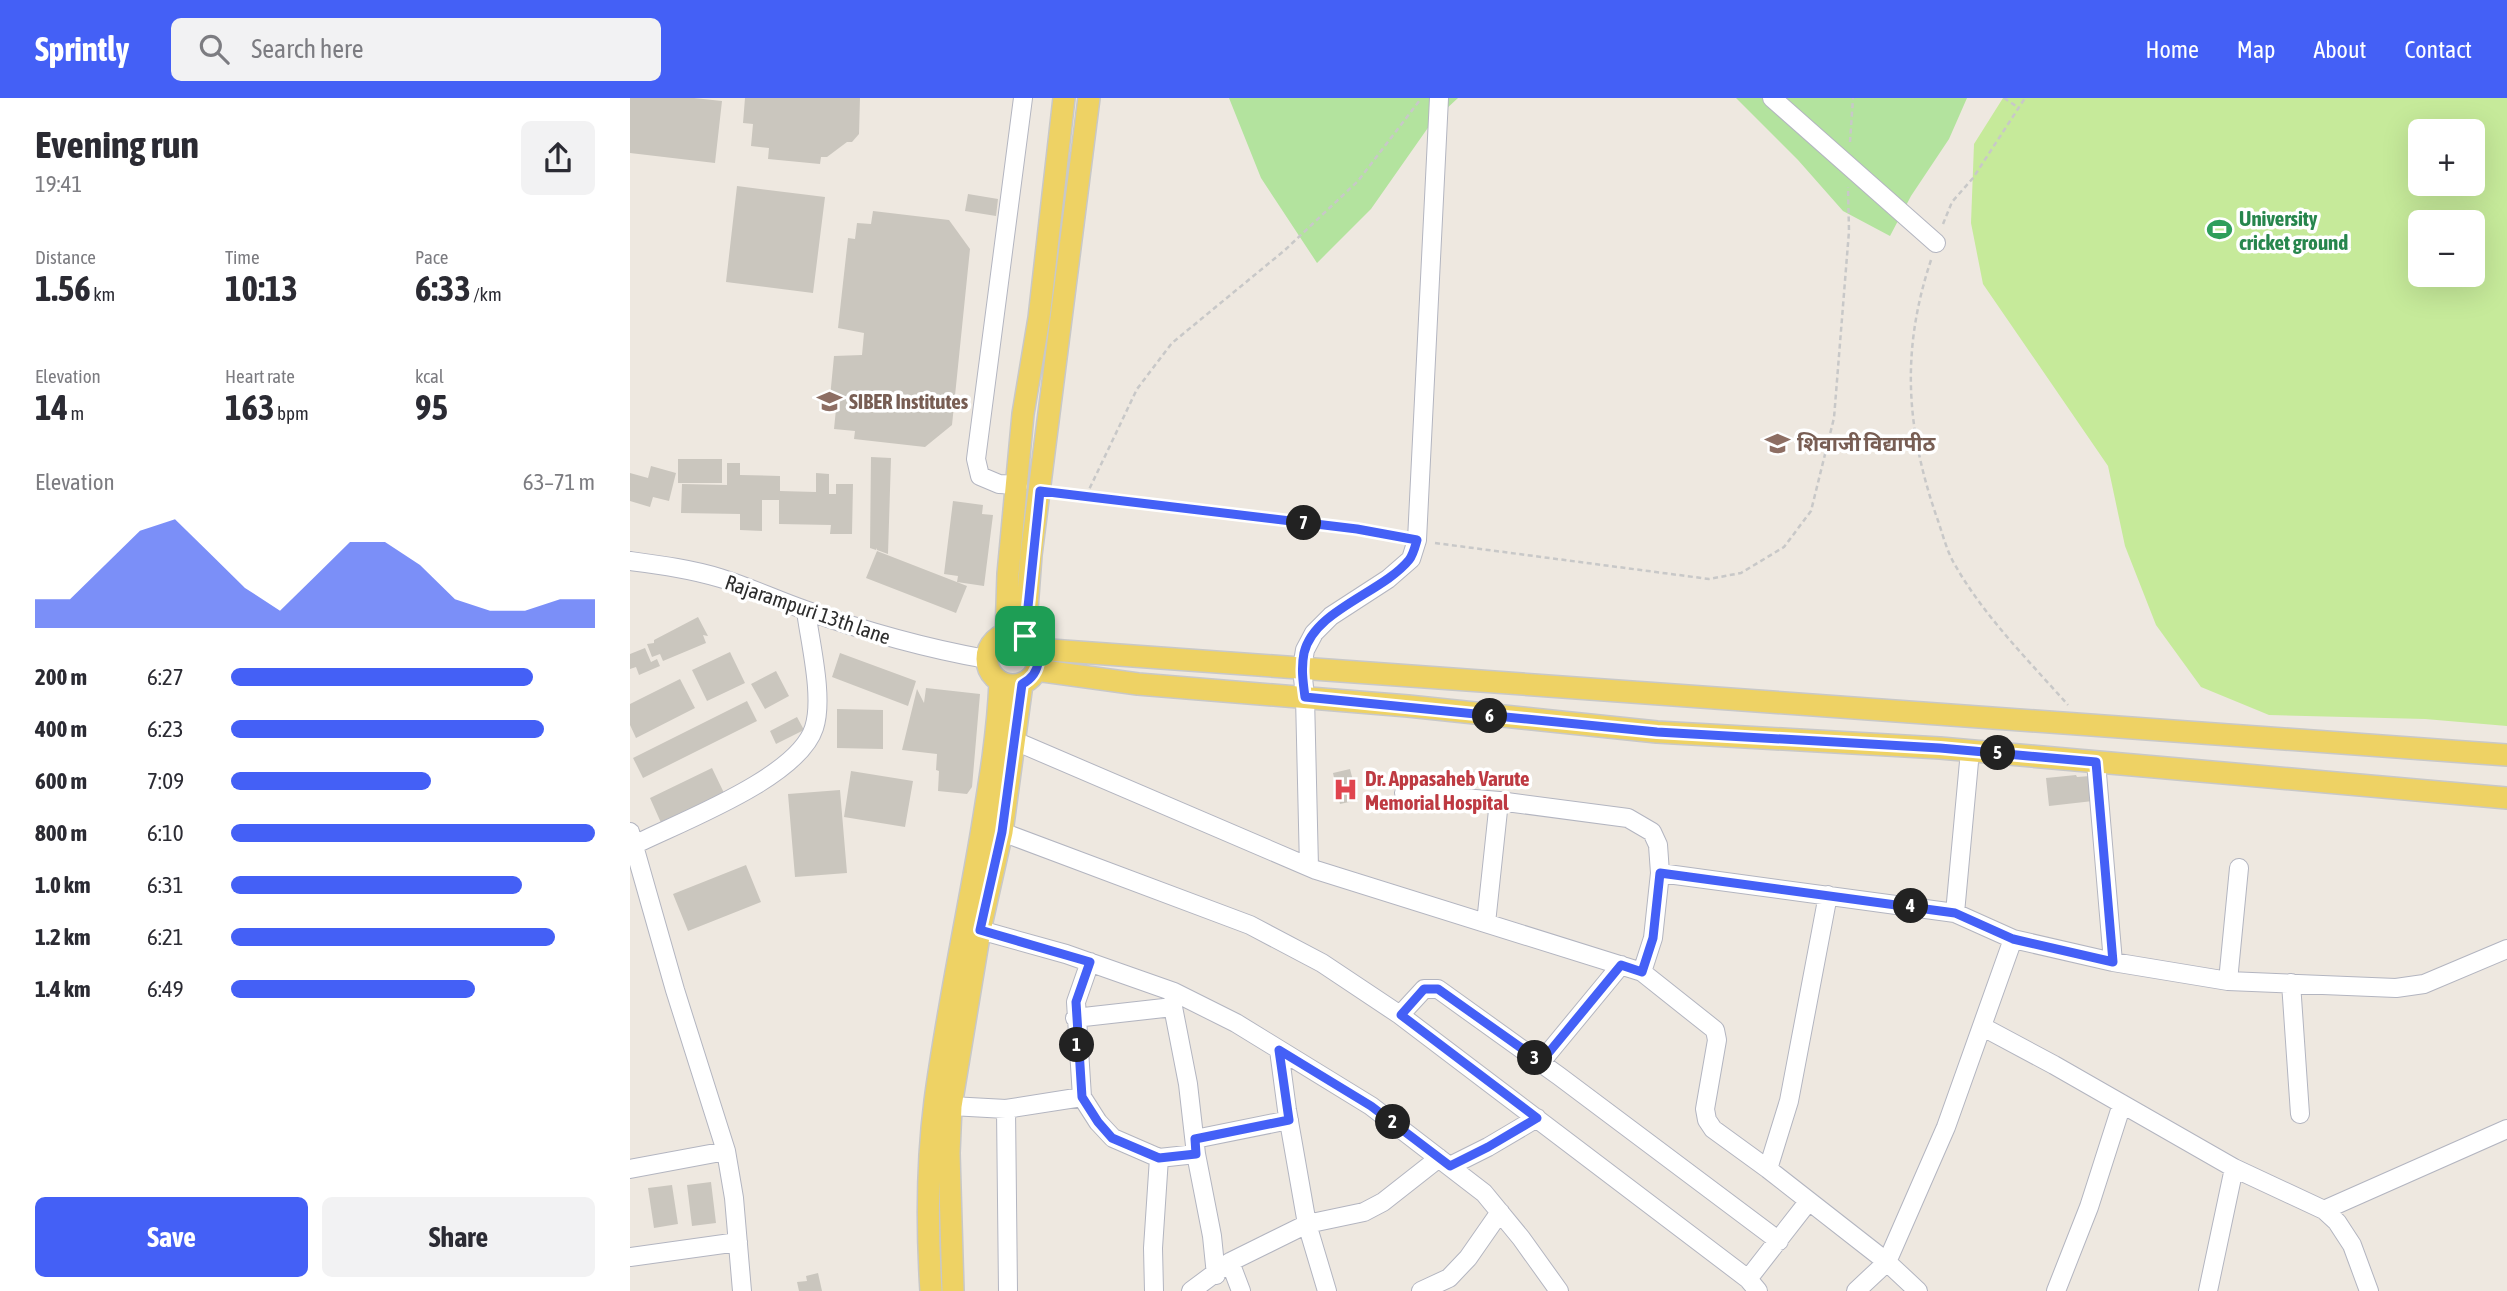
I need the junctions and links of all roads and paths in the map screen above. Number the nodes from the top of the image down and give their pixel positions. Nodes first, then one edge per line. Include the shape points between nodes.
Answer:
1 (1023, 98) edge
2 (1064, 98) edge
3 (1089, 98) edge
4 (1422, 98) edge
5 (1439, 98) edge
6 (1772, 98) edge
7 (1853, 98) edge
8 (2004, 98) edge
9 (2025, 98) edge
10 (2019, 108) junction
11 (1847, 163) junction
12 (1936, 243) junction
13 (1018, 485) junction
14 (1040, 491) junction
15 (1086, 496) junction
16 (1417, 540) junction
17 (630, 561) edge
18 (806, 611) junction
19 (1025, 655) junction
20 (986, 659) junction
21 (1302, 668) junction
22 (1000, 682) junction
23 (1305, 697) junction
24 (2086, 725) junction
25 (1015, 741) junction
26 (1970, 751) junction
27 (2507, 755) edge
28 (2096, 762) junction
29 (1404, 793) dead end
30 (2507, 798) edge
31 (1499, 801) junction
32 (1002, 832) junction
33 (632, 839) edge
34 (1309, 867) junction
35 (2239, 868) dead end
36 (1660, 873) junction
37 (636, 877) edge
38 (1828, 895) junction
39 (1955, 913) junction
40 (1486, 923) junction
41 (980, 930) junction
42 (2013, 939) junction
43 (2507, 949) edge
44 (1090, 962) junction
45 (2113, 962) junction
46 (1621, 965) junction
47 (1642, 972) junction
48 (2228, 981) junction
49 (2291, 983) junction
50 (1173, 1000) junction
51 (1401, 1015) junction
52 (1075, 1018) junction
53 (1983, 1027) junction
54 (1279, 1050) junction
55 (1541, 1062) junction
56 (1082, 1097) junction
57 (2122, 1104) junction
58 (951, 1106) junction
59 (1006, 1109) junction
60 (2301, 1114) dead end
61 (1537, 1118) junction
62 (1289, 1120) junction
63 (2507, 1129) edge
64 (1195, 1146) junction
65 (726, 1151) junction
66 (1159, 1158) junction
67 (1445, 1162) junction
68 (2234, 1168) junction
69 (630, 1169) edge
70 (1768, 1169) junction
71 (1808, 1202) junction
72 (2324, 1210) junction
73 (1500, 1212) junction
74 (1307, 1224) junction
75 (1779, 1241) junction
76 (738, 1242) junction
77 (630, 1257) edge
78 (1230, 1262) junction
79 (1887, 1262) junction
80 (1216, 1275) junction
81 (1450, 1284) edge
82 (1753, 1285) edge
83 (742, 1291) edge
84 (931, 1291) edge
85 (953, 1291) edge
86 (1008, 1291) edge
87 (1154, 1291) edge
88 (1191, 1291) edge
89 (1241, 1291) edge
90 (1327, 1291) edge
91 (1421, 1291) edge
92 (1559, 1291) edge
93 (1856, 1291) edge
94 (1918, 1291) edge
95 (2056, 1291) edge
96 (2208, 1291) edge
97 (2369, 1291) edge

1 - 13 street via 976,458 980,476
2 - 13 main road
3 - 14 main road
4 - 15 path via 1358,181 1285,250 1172,344 1137,389
5 - 16 street
6 - 11 street
7 - 11 path
8 - 10 path
9 - 10 path
10 - 12 path via 1952,202
11 - 12 street
11 - 16 path via 1849,231 1834,418 1811,511 1784,547 1741,573 1709,579
12 - 24 path via 1922,286 1910,367 1921,471 1953,562 1970,590
13 - 19 main road via 1008,575
14 - 15 path
14 - 19 main road
15 - 16 path
16 - 21 street via 1411,559 1314,633
17 - 18 street, Rajarampuri 13th lane via 718,578
18 - 20 street, Rajarampuri 13th lane via 935,650
18 - 33 street via 818,699 807,745 760,784
19 - 20 main road via 994,642
19 - 21 main road
19 - 22 main road via 1007,685
19 - 23 main road via 1139,684
19 - 25 main road
20 - 22 main road via 989,671
21 - 23 street
21 - 24 main road
22 - 84 main road via 990,781 935,1101 929,1172
23 - 26 main road via 1657,732
23 - 34 street
24 - 27 main road
25 - 32 main road
25 - 34 street
26 - 28 main road
26 - 39 street
28 - 30 main road
28 - 45 street
29 - 31 street
31 - 36 street via 1628,818 1652,832
31 - 40 street
32 - 41 main road
32 - 51 street via 1250,925 1322,963
33 - 37 street
34 - 40 street
35 - 48 street
36 - 38 street
36 - 47 street via 1653,938
37 - 65 street
38 - 39 street
38 - 70 street via 1800,1052
39 - 42 street
40 - 46 street
41 - 44 street
41 - 58 main road
42 - 45 street
42 - 53 street
43 - 49 street via 2424,984 2396,988
44 - 50 street
44 - 52 street
45 - 48 street
46 - 47 street
46 - 55 street
47 - 70 street via 1715,1030 1704,1109 1707,1120
48 - 49 street
49 - 60 street
50 - 52 street
50 - 54 street via 1236,1023
50 - 64 street
51 - 55 street via 1424,989 1438,989
51 - 61 street
52 - 56 street
53 - 57 street
53 - 79 street via 1946,1127
54 - 62 street
54 - 67 street via 1371,1106
55 - 75 street
56 - 59 street
56 - 66 street via 1112,1138
57 - 68 street
57 - 95 street
58 - 59 street
58 - 85 main road
59 - 86 street
61 - 67 street via 1488,1147
61 - 82 street
62 - 64 street
62 - 74 street
63 - 72 street
64 - 66 street
64 - 80 street
65 - 69 street
65 - 76 street
66 - 87 street
67 - 73 street
67 - 74 street via 1364,1212
68 - 72 street
68 - 96 street
70 - 71 street
71 - 75 street
71 - 79 street
72 - 97 street via 2352,1245
73 - 81 street
73 - 92 street
74 - 78 street
74 - 90 street
75 - 82 street
76 - 77 street
76 - 83 street
78 - 80 street
78 - 89 street
79 - 93 street
79 - 94 street
80 - 88 street
81 - 91 street

